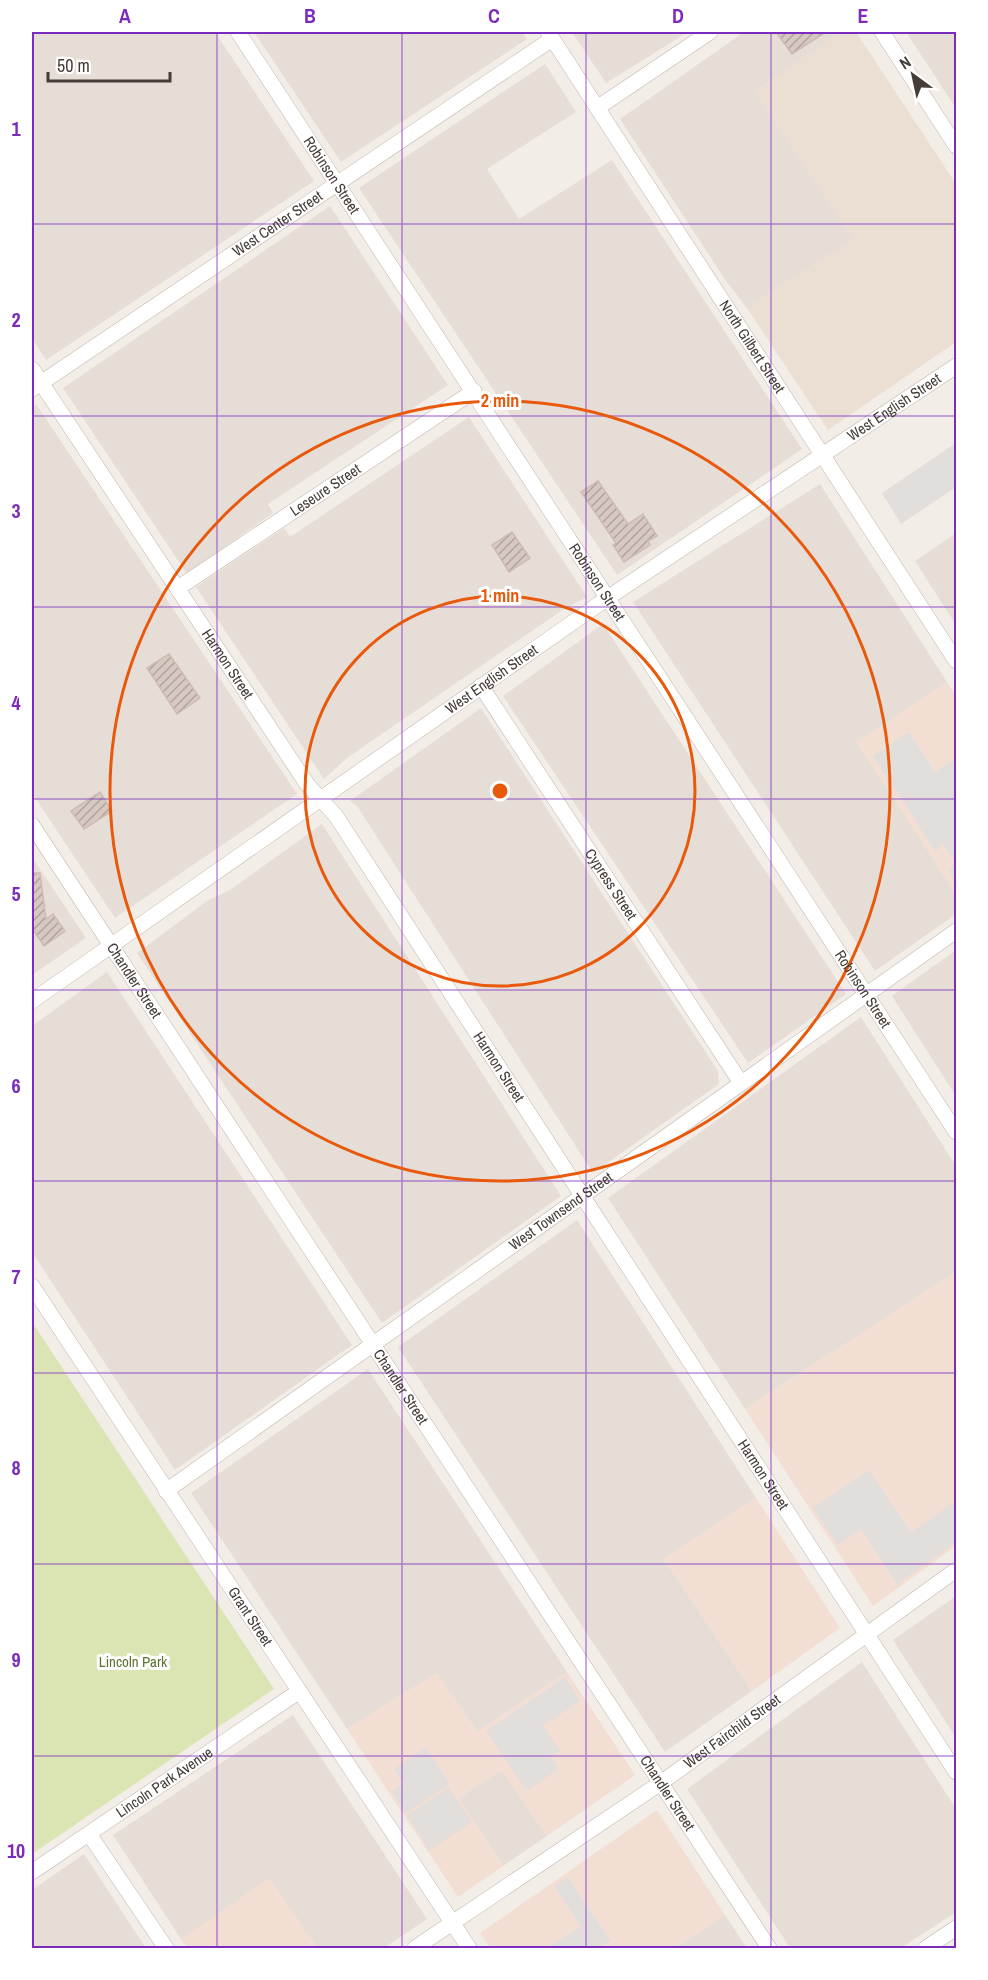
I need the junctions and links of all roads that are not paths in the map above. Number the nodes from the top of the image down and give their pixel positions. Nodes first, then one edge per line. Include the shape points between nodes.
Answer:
1 (238, 32) edge
2 (710, 32) edge
3 (882, 32) edge
4 (550, 35) edge
5 (597, 108) junction
6 (957, 146) edge
7 (338, 183) junction
8 (957, 366) edge
9 (32, 369) edge
10 (36, 386) edge
11 (474, 391) junction
12 (825, 455) junction
13 (178, 588) junction
14 (609, 597) junction
15 (957, 661) edge
16 (481, 686) junction
17 (322, 800) junction
18 (32, 825) edge
19 (957, 931) edge
20 (112, 946) junction
21 (868, 993) junction
22 (32, 1001) edge
23 (741, 1083) junction
24 (957, 1132) edge
25 (583, 1196) junction
26 (32, 1286) edge
27 (375, 1345) junction
28 (166, 1491) junction
29 (957, 1570) edge
30 (869, 1633) junction
31 (298, 1692) junction
32 (957, 1772) edge
33 (662, 1782) junction
34 (89, 1834) junction
35 (32, 1872) edge
36 (453, 1924) junction
37 (957, 1928) edge
38 (166, 1948) edge
39 (415, 1948) edge
40 (469, 1948) edge
41 (769, 1948) edge
42 (926, 1948) edge

1 - 7 street, Robinson Street
2 - 5 street
3 - 6 street
4 - 5 street, North Gilbert Street
4 - 7 street, West Center Street
5 - 12 street, North Gilbert Street
7 - 10 street, West Center Street
7 - 11 street, Robinson Street
8 - 12 street, West English Street
9 - 10 street, Harmon Street
10 - 13 street, Harmon Street
11 - 13 street, Leseure Street
11 - 14 street, Robinson Street
12 - 14 street, West English Street
12 - 15 street, North Gilbert Street
13 - 17 street, Harmon Street
14 - 16 street, West English Street
14 - 21 street, Robinson Street
16 - 17 street, West English Street
16 - 23 street, Cypress Street
17 - 20 street, West English Street
17 - 25 street, Harmon Street
18 - 20 street, Chandler Street
19 - 21 street, West Townsend Street
20 - 22 street, West English Street
20 - 27 street, Chandler Street
21 - 23 street, West Townsend Street
21 - 24 street, Robinson Street
23 - 25 street, West Townsend Street
25 - 27 street, West Townsend Street
25 - 30 street, Harmon Street
26 - 28 street, Grant Street
27 - 28 street, West Townsend Street
27 - 33 street, Chandler Street
28 - 31 street, Grant Street
29 - 30 street, West Fairchild Street
30 - 32 street, Harmon Street
30 - 33 street, West Fairchild Street
31 - 34 street, Lincoln Park Avenue
31 - 36 street, Grant Street
33 - 36 street, West Fairchild Street
33 - 41 street, Chandler Street
34 - 35 street, Lincoln Park Avenue
34 - 38 street
36 - 39 street, West Fairchild Street
36 - 40 street, Grant Street
37 - 42 street

